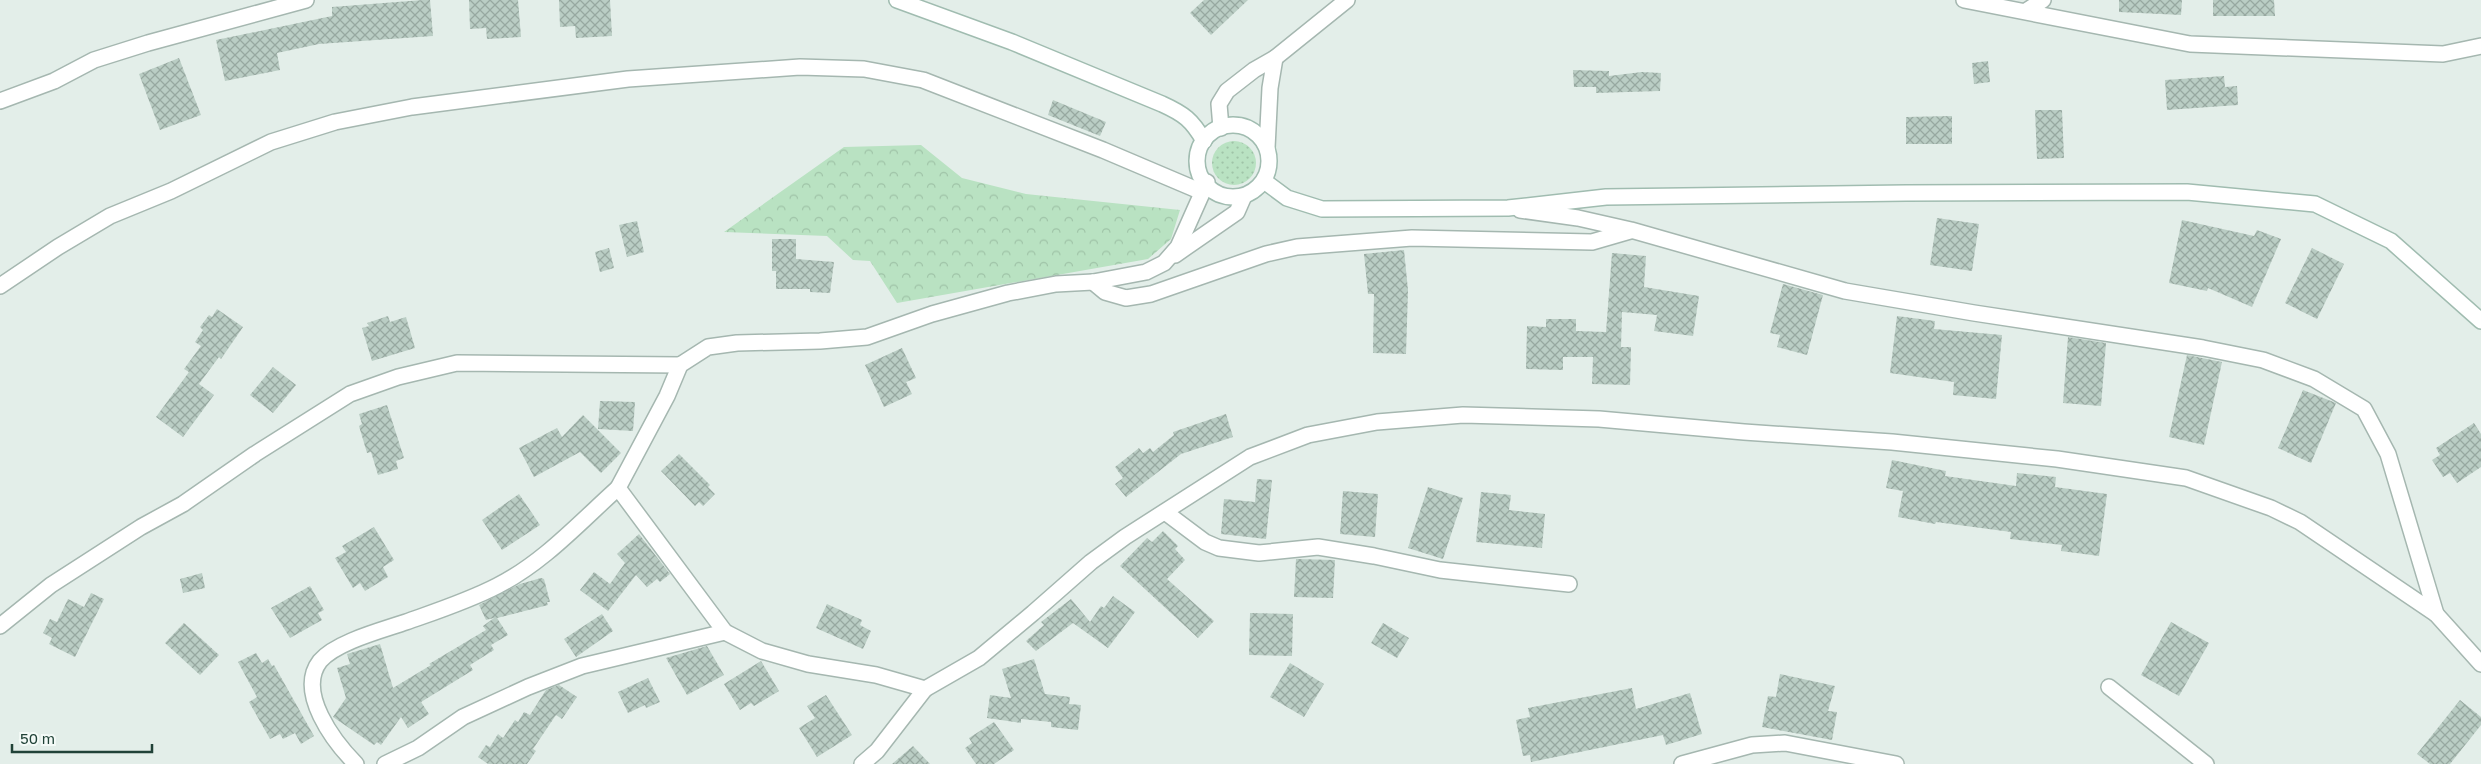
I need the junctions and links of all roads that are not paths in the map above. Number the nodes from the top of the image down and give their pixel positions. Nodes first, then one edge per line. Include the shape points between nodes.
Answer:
1 (306, 0) edge
2 (897, 0) edge
3 (1347, 0) edge
4 (1964, 0) edge
5 (2043, 0) edge
6 (2026, 11) junction
7 (2481, 46) edge
8 (1275, 58) junction
9 (0, 101) edge
10 (1221, 128) junction
11 (1204, 141) junction
12 (1266, 148) junction
13 (1264, 181) junction
14 (1204, 187) junction
15 (1244, 196) junction
16 (1508, 208) junction
17 (1631, 230) junction
18 (1164, 263) junction
19 (1093, 282) junction
20 (0, 286) edge
21 (2481, 321) edge
22 (680, 365) junction
23 (618, 488) junction
24 (1165, 512) junction
25 (1569, 584) dead end
26 (2436, 614) junction
27 (0, 626) edge
28 (725, 632) junction
29 (2481, 664) edge
30 (2109, 687) dead end
31 (925, 689) junction
32 (356, 764) edge
33 (386, 764) edge
34 (862, 764) edge
35 (1682, 764) edge
36 (1896, 764) edge
37 (2206, 764) edge

1 - 9 street via 94,60
2 - 11 street via 1012,42 1177,111 1192,122
3 - 8 street
4 - 6 street
5 - 6 street
6 - 7 street via 2190,44 2443,54
8 - 10 street via 1227,91 1219,104
8 - 12 street
10 - 11 street
10 - 12 street via 1248,129 1261,138
11 - 14 street via 1199,150 1198,167
12 - 13 street via 1269,164
13 - 15 street
13 - 16 street via 1286,198 1322,209
14 - 15 street via 1232,198
14 - 18 street via 1178,247
14 - 20 street via 923,80 864,69 800,67 628,79 412,107 335,122 271,142 171,191 110,216
15 - 18 street via 1237,212
16 - 17 street
16 - 21 street via 1606,197 1925,193 2187,192 2315,204 2391,241
17 - 19 street via 1592,242 1412,238 1297,248 1266,254 1151,294 1126,298 1105,292
17 - 26 street via 1845,291 2203,348 2263,360 2314,379 2364,409 2388,454
18 - 19 street via 1146,272
19 - 22 street via 1056,284 1008,293 932,314 867,337 708,347
22 - 23 street
22 - 27 street via 457,363 398,377 350,394 254,454 183,504 51,585
23 - 28 street
23 - 32 street via 540,558 499,585 457,604 367,636 332,651 320,661 314,673 313,696 339,747
24 - 25 street via 1205,542 1219,548 1259,553 1318,547 1440,570
24 - 26 street via 1250,457 1308,435 1377,422 1463,415 1599,418 1892,442 2038,457 2186,478 2271,508 2300,522
24 - 31 street via 1091,562 979,658
26 - 29 street
28 - 31 street via 762,651 808,664 876,675
28 - 33 street via 582,666 537,683 463,717 418,748
30 - 37 street
31 - 34 street via 877,751
35 - 36 street via 1752,745 1785,743

